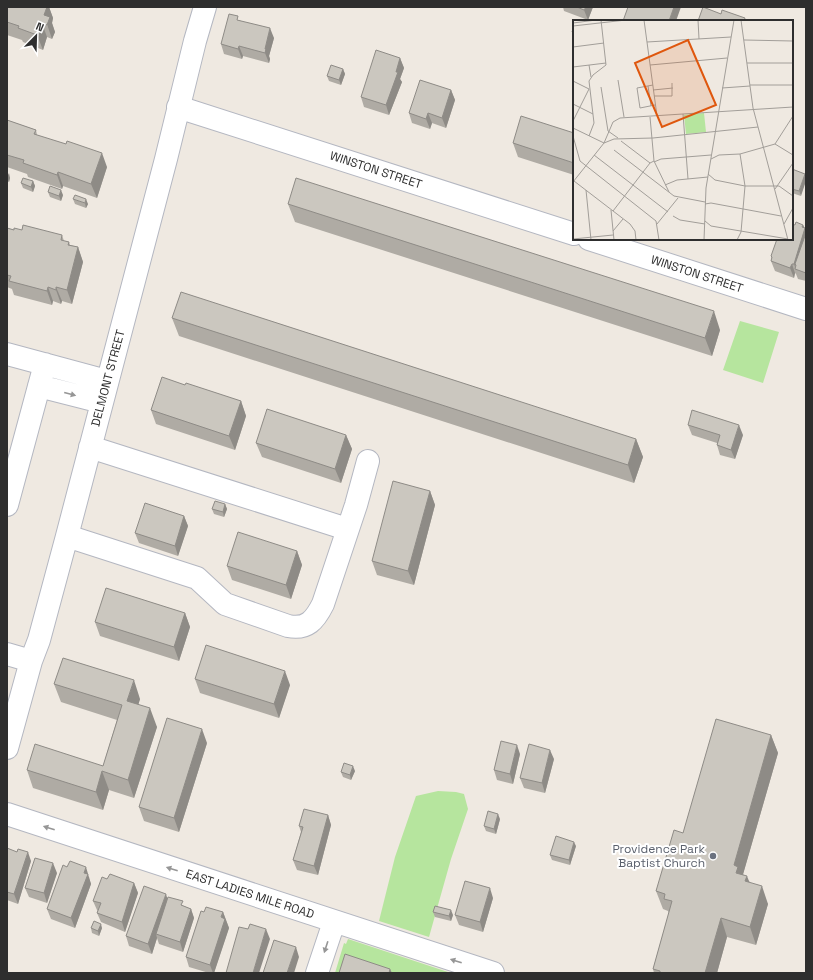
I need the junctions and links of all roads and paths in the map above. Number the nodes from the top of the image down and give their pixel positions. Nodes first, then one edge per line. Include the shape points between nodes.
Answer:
1 (205, 7) edge
2 (178, 107) junction
3 (573, 234) edge
4 (592, 240) edge
5 (806, 309) edge
6 (7, 354) edge
7 (45, 364) junction
8 (107, 381) junction
9 (39, 386) junction
10 (102, 402) junction
11 (90, 447) junction
12 (368, 461) dead end
13 (7, 505) edge
14 (347, 529) junction
15 (67, 536) junction
16 (7, 654) edge
17 (31, 661) junction
18 (7, 748) edge
19 (7, 814) edge
20 (334, 922) junction
21 (317, 973) edge
22 (493, 973) edge

1 - 2 street, DELMONT STREET
2 - 3 street, WINSTON STREET
2 - 8 street, DELMONT STREET
4 - 5 street, WINSTON STREET
6 - 7 street
7 - 8 street
7 - 9 street
8 - 10 street, DELMONT STREET
9 -> 10 street
9 - 13 street
10 - 11 street, DELMONT STREET
11 - 14 street
11 - 15 street, DELMONT STREET
12 - 14 street
14 - 15 street via 323,604 308,624 295,627 224,604 197,578
15 - 17 street, DELMONT STREET
16 - 17 street
17 - 18 street, DELMONT STREET
20 -> 19 street, EAST LADIES MILE ROAD
20 -> 21 street
22 -> 20 street, EAST LADIES MILE ROAD

